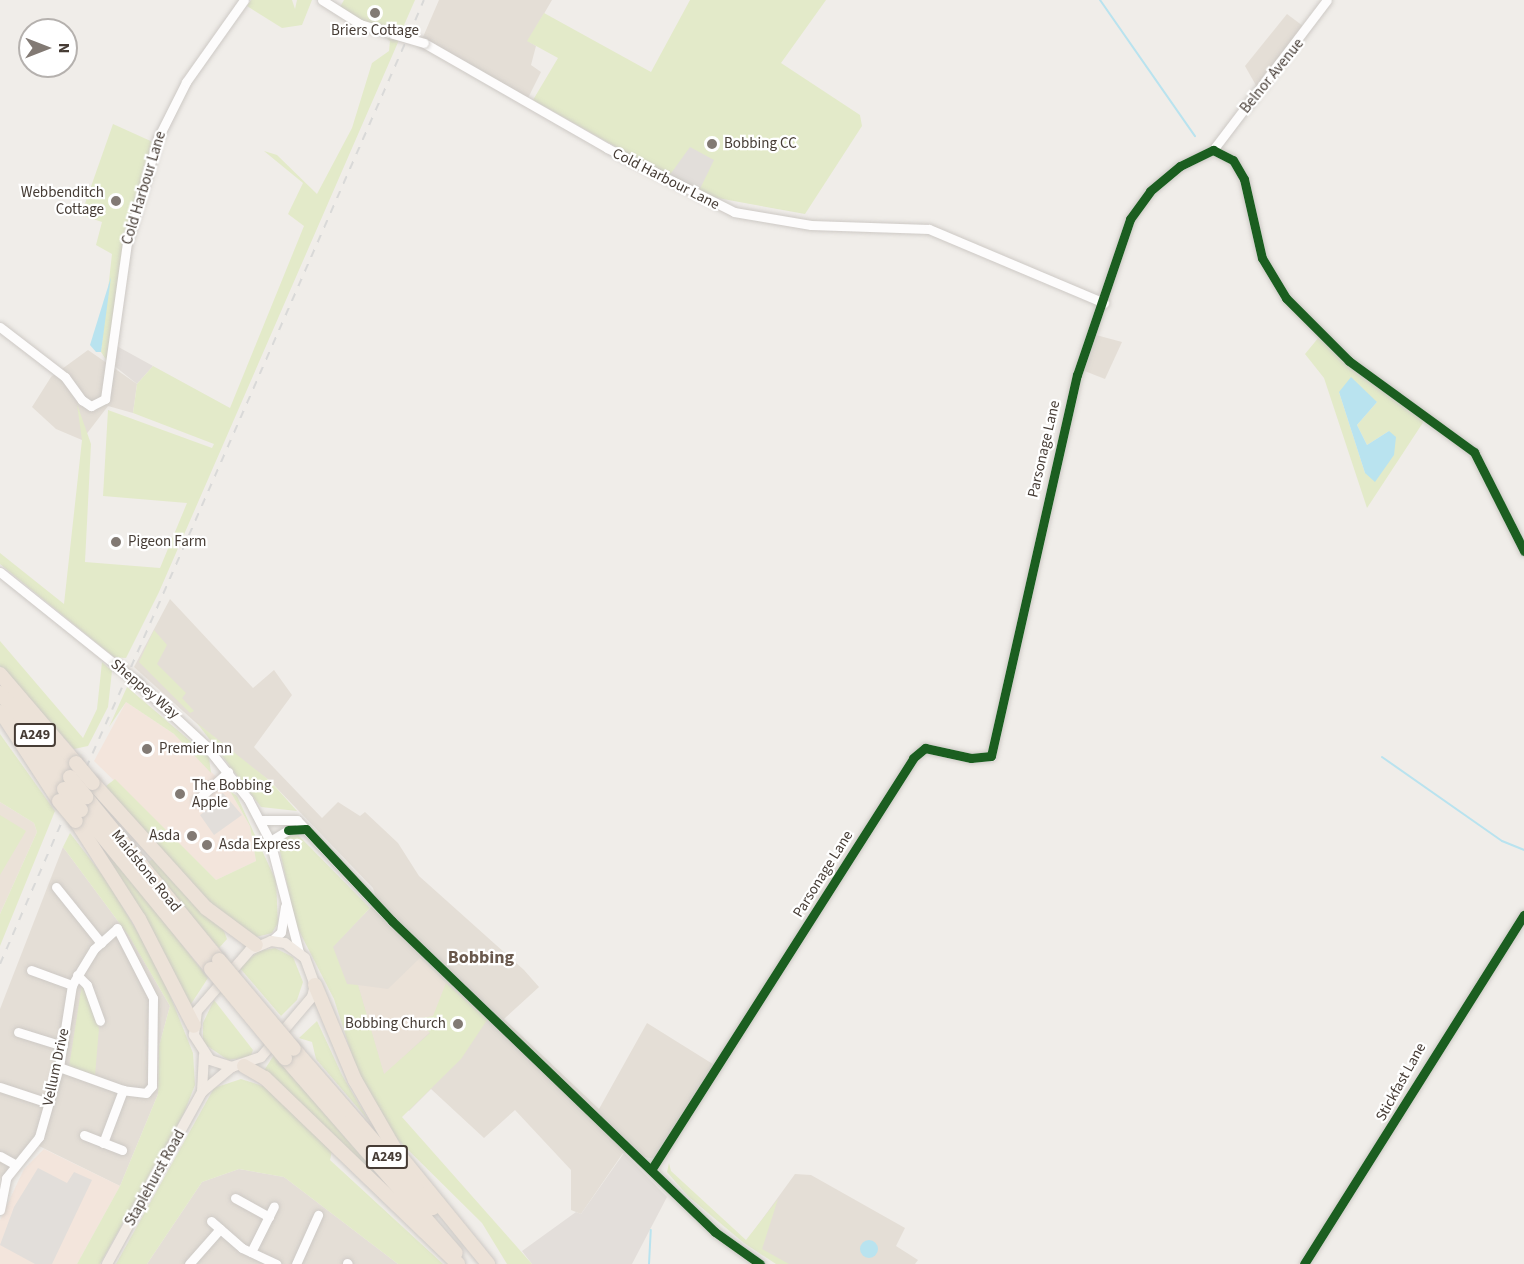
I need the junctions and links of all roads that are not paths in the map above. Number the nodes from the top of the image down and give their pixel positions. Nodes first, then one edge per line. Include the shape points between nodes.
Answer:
1 (244, 0) edge
2 (322, 0) edge
3 (1327, 0) edge
4 (1213, 150) junction
5 (1104, 303) junction
6 (0, 327) edge
7 (1524, 551) edge
8 (0, 572) edge
9 (0, 674) edge
10 (0, 693) edge
11 (1, 712) edge
12 (228, 772) junction
13 (64, 789) junction
14 (198, 800) dead end
15 (81, 810) junction
16 (260, 820) junction
17 (306, 829) junction
18 (270, 841) junction
19 (56, 887) dead end
20 (286, 898) junction
21 (1524, 914) edge
22 (271, 941) junction
23 (101, 943) junction
24 (256, 945) junction
25 (299, 952) junction
26 (31, 970) dead end
27 (77, 975) junction
28 (72, 984) junction
29 (315, 985) junction
30 (100, 1021) dead end
31 (194, 1026) junction
32 (18, 1032) dead end
33 (63, 1046) junction
34 (290, 1053) junction
35 (204, 1055) junction
36 (59, 1066) junction
37 (238, 1067) junction
38 (0, 1087) edge
39 (123, 1090) junction
40 (202, 1092) junction
41 (48, 1102) junction
42 (84, 1135) dead end
43 (103, 1143) junction
44 (122, 1150) dead end
45 (0, 1156) edge
46 (16, 1165) junction
47 (651, 1170) junction
48 (235, 1198) dead end
49 (274, 1206) dead end
50 (0, 1210) edge
51 (318, 1215) dead end
52 (268, 1216) junction
53 (211, 1221) dead end
54 (220, 1229) junction
55 (251, 1252) junction
56 (107, 1264) edge
57 (189, 1264) edge
58 (277, 1264) edge
59 (296, 1264) edge
60 (458, 1264) edge
61 (465, 1264) edge
62 (482, 1264) edge
63 (488, 1264) edge
64 (760, 1264) edge
65 (1304, 1264) edge

1 - 6 street, Cold Harbour Lane via 186,82 158,138 127,243 105,399 91,406 82,400 65,377
2 - 5 street, Cold Harbour Lane, bridge via 360,24 424,43 725,209 811,225 929,229
3 - 4 street, Belnor Avenue
4 - 5 street, Parsonage Lane via 1184,163 1150,191 1123,237
4 - 7 street via 1233,160 1244,178 1255,239 1286,298 1349,361 1474,452
5 - 47 street, Parsonage Lane via 1070,404 991,756 971,758 925,748 913,758
8 - 12 street, Sheppey Way, bridge via 180,718
9 - 24 highway, bridge via 206,908
10 - 13 highway, Maidstone Road / A249
11 - 13 highway, Maidstone Road / A249
12 - 14 street
12 - 16 street, Sheppey Way
13 - 15 highway, Maidstone Road / A249, bridge
13 - 15 highway, bridge
15 - 31 highway
15 - 34 highway, Maidstone Road / A249, bridge
16 - 17 street via 283,816
16 - 18 street, Sheppey Way
17 - 18 street via 288,830
17 - 47 street via 392,921
18 - 20 street, Sheppey Way
19 - 23 street
20 - 22 street, Sheppey Way via 281,932
20 - 25 street, Sheppey Way
21 - 65 street, Stickfast Lane
22 - 24 main road
22 - 25 main road
23 - 27 street, Vellum Drive
23 - 39 street, Vellum Drive via 117,928 153,998 152,1086 146,1093
24 - 31 main road via 203,1001
25 - 29 main road
26 - 28 street
27 - 28 street, Vellum Drive
27 - 30 street via 87,985
28 - 33 street, Vellum Drive
29 - 37 main road via 296,1022 261,1057
29 - 63 highway via 355,1080 390,1141
31 - 35 main road
32 - 33 street
33 - 36 street, Vellum Drive
34 - 61 highway, A249
34 - 62 highway, A249
35 - 37 main road
35 - 40 main road, Staplehurst Road
36 - 39 street
36 - 41 street, Vellum Drive
37 - 40 main road, Staplehurst Road
37 - 60 highway via 266,1078
38 - 41 street
39 - 43 street
40 - 56 main road, Staplehurst Road
41 - 46 street, Vellum Drive via 39,1137
42 - 43 street
43 - 44 street
45 - 46 street
46 - 50 street, Vellum Drive via 6,1178
47 - 64 street via 715,1232
48 - 52 street
49 - 52 street
51 - 59 street
52 - 55 street
53 - 54 street
54 - 55 street
54 - 57 street
55 - 58 street

